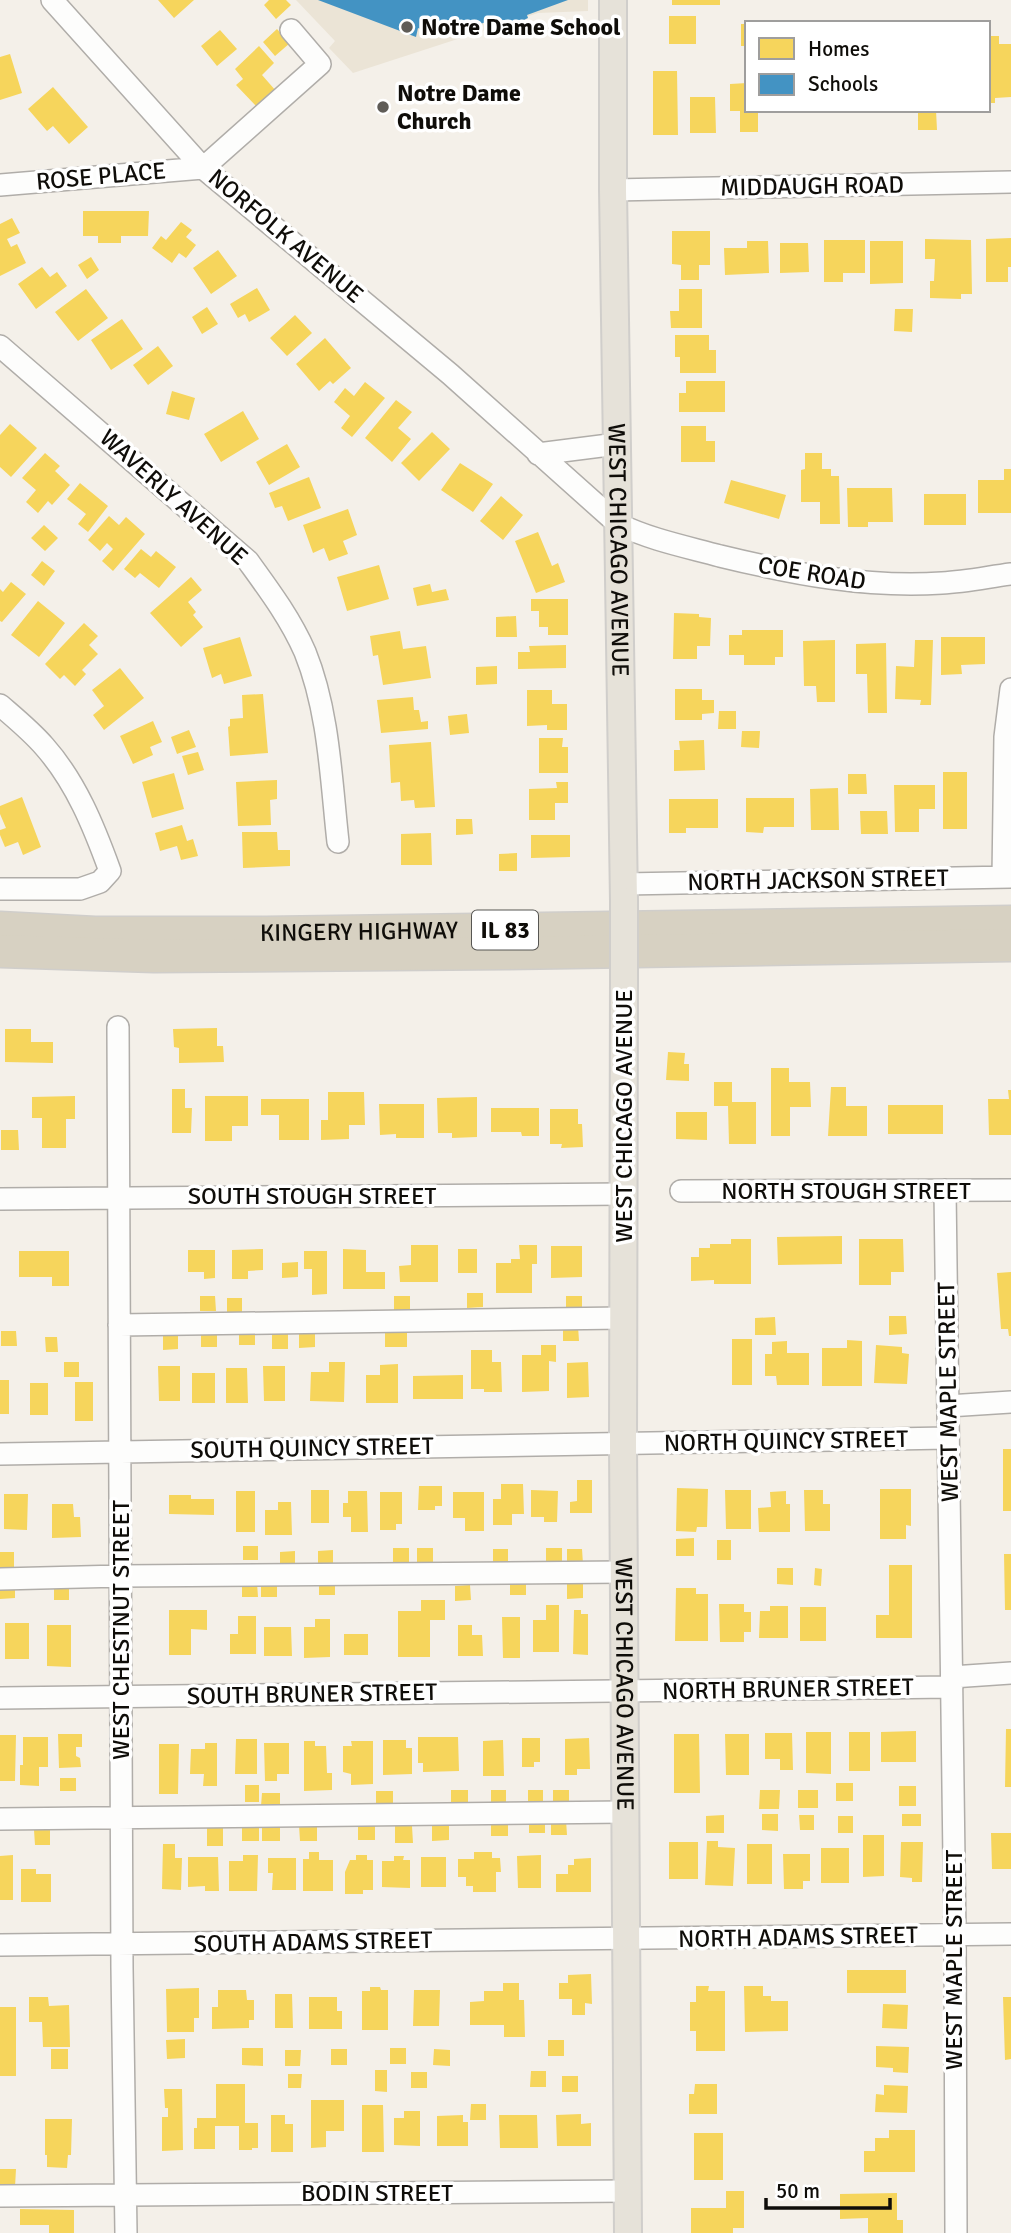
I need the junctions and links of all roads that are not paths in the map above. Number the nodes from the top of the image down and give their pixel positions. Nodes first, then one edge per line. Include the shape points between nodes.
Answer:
1 (52, 0) edge
2 (613, 0) edge
3 (291, 30) dead end
4 (203, 168) junction
5 (1011, 181) edge
6 (0, 185) edge
7 (613, 190) junction
8 (0, 346) edge
9 (617, 444) junction
10 (538, 454) junction
11 (618, 524) junction
12 (1011, 573) edge
13 (1011, 689) edge
14 (0, 705) edge
15 (338, 842) dead end
16 (1007, 877) edge
17 (0, 889) edge
18 (624, 892) junction
19 (1011, 922) edge
20 (0, 928) edge
21 (1011, 945) edge
22 (0, 951) edge
23 (118, 1027) dead end
24 (945, 1190) junction
25 (1011, 1190) edge
26 (681, 1191) dead end
27 (624, 1194) junction
28 (119, 1197) junction
29 (0, 1199) edge
30 (624, 1318) junction
31 (119, 1325) junction
32 (1011, 1402) edge
33 (948, 1406) junction
34 (948, 1438) junction
35 (623, 1443) junction
36 (121, 1452) junction
37 (0, 1454) edge
38 (624, 1572) junction
39 (121, 1576) junction
40 (0, 1579) edge
41 (1011, 1673) edge
42 (952, 1682) junction
43 (625, 1691) junction
44 (121, 1696) junction
45 (0, 1698) edge
46 (625, 1812) junction
47 (122, 1817) junction
48 (0, 1819) edge
49 (1011, 1934) edge
50 (955, 1935) junction
51 (626, 1939) junction
52 (123, 1944) junction
53 (0, 1945) edge
54 (628, 2191) junction
55 (126, 2195) junction
56 (0, 2196) edge
57 (126, 2233) edge
58 (628, 2233) edge
59 (956, 2233) edge

1 - 4 street, NORFOLK AVENUE
2 - 7 main road, WEST CHICAGO AVENUE
3 - 4 street via 320,64
4 - 6 street, ROSE PLACE
4 - 10 street, NORFOLK AVENUE via 450,374
5 - 7 street, MIDDAUGH ROAD
7 - 9 main road, WEST CHICAGO AVENUE
8 - 15 street, WAVERLY AVENUE via 248,561 276,598 314,680 324,723
9 - 10 street
9 - 11 main road, WEST CHICAGO AVENUE
10 - 11 street, NORFOLK AVENUE
11 - 12 street, COE ROAD via 646,537 847,582 944,583
11 - 18 main road, WEST CHICAGO AVENUE
13 - 16 street via 1005,737
14 - 17 street via 44,746 71,783 110,872 100,882 80,889
16 - 18 street, NORTH JACKSON STREET
18 - 27 main road, WEST CHICAGO AVENUE, bridge
19 - 20 highway, KINGERY HIGHWAY / IL 83 via 280,933
21 - 22 highway, KINGERY HIGHWAY / IL 83 via 493,954 154,956
23 - 28 street, WEST CHESTNUT STREET
24 - 25 street, NORTH STOUGH STREET
24 - 26 street, NORTH STOUGH STREET
24 - 33 street, WEST MAPLE STREET
27 - 28 street, SOUTH STOUGH STREET
27 - 30 main road, WEST CHICAGO AVENUE
28 - 29 street, SOUTH STOUGH STREET
28 - 31 street, WEST CHESTNUT STREET
30 - 31 street
30 - 35 main road, WEST CHICAGO AVENUE
31 - 36 street, WEST CHESTNUT STREET
32 - 33 street
33 - 34 street, WEST MAPLE STREET
34 - 35 street, NORTH QUINCY STREET
34 - 42 street, WEST MAPLE STREET
35 - 36 street, SOUTH QUINCY STREET
35 - 38 main road, WEST CHICAGO AVENUE
36 - 37 street, SOUTH QUINCY STREET
36 - 39 street, WEST CHESTNUT STREET
38 - 39 street
38 - 43 main road, WEST CHICAGO AVENUE
39 - 40 street
39 - 44 street, WEST CHESTNUT STREET
41 - 42 street, NORTH BRUNER STREET
42 - 43 street, NORTH BRUNER STREET
42 - 50 street, WEST MAPLE STREET
43 - 44 street, SOUTH BRUNER STREET
43 - 46 main road, WEST CHICAGO AVENUE
44 - 45 street, SOUTH BRUNER STREET
44 - 47 street, WEST CHESTNUT STREET
46 - 47 street
46 - 51 main road, WEST CHICAGO AVENUE
47 - 48 street
47 - 52 street, WEST CHESTNUT STREET
49 - 50 street, NORTH ADAMS STREET
50 - 51 street, NORTH ADAMS STREET
50 - 59 street, WEST MAPLE STREET
51 - 52 street, SOUTH ADAMS STREET
51 - 54 main road, WEST CHICAGO AVENUE
52 - 53 street, SOUTH ADAMS STREET
52 - 55 street, WEST CHESTNUT STREET
54 - 55 street, BODIN STREET
54 - 58 main road, WEST CHICAGO AVENUE
55 - 56 street, BODIN STREET
55 - 57 street, WEST CHESTNUT STREET

